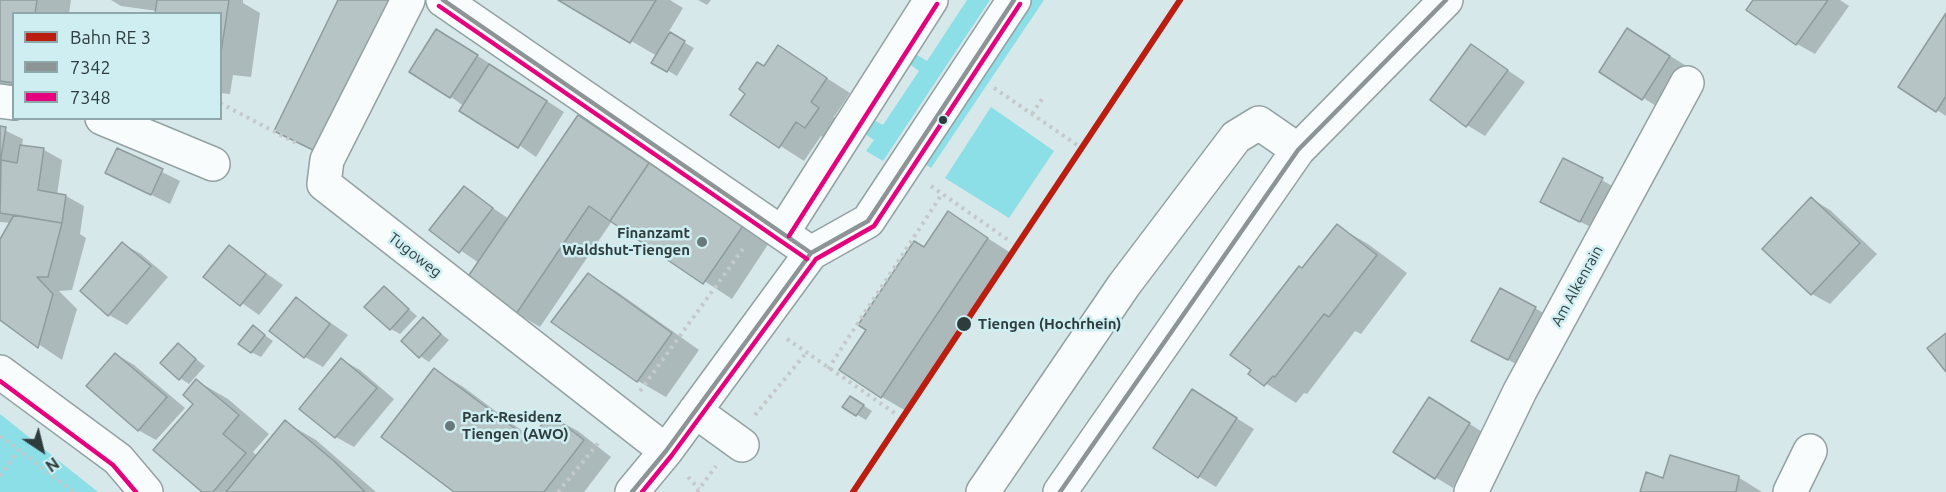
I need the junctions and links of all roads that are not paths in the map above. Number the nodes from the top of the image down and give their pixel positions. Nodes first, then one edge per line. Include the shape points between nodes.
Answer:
1 (408, 0) edge
2 (443, 0) edge
3 (931, 0) edge
4 (1014, 0) edge
5 (1446, 0) edge
6 (1687, 83) dead end
7 (107, 120) edge
8 (1298, 150) junction
9 (213, 164) dead end
10 (773, 225) junction
11 (811, 254) junction
12 (0, 372) edge
13 (695, 411) junction
14 (742, 445) dead end
15 (666, 451) junction
16 (1810, 451) dead end
17 (146, 492) edge
18 (632, 492) edge
19 (983, 492) edge
20 (1060, 492) edge
21 (1470, 492) edge
22 (1790, 492) edge

1 - 15 street, Tugoweg via 327,160 324,184
2 - 10 street
3 - 10 street
4 - 11 street via 868,221
5 - 8 street
6 - 21 street, Am Alkenrain via 1520,391
7 - 9 street
8 - 19 street via 1259,123 1236,137 1124,285
8 - 20 street
10 - 11 street
11 - 13 street
12 - 17 street via 118,459
13 - 14 street
13 - 15 street
15 - 18 street
16 - 22 street

